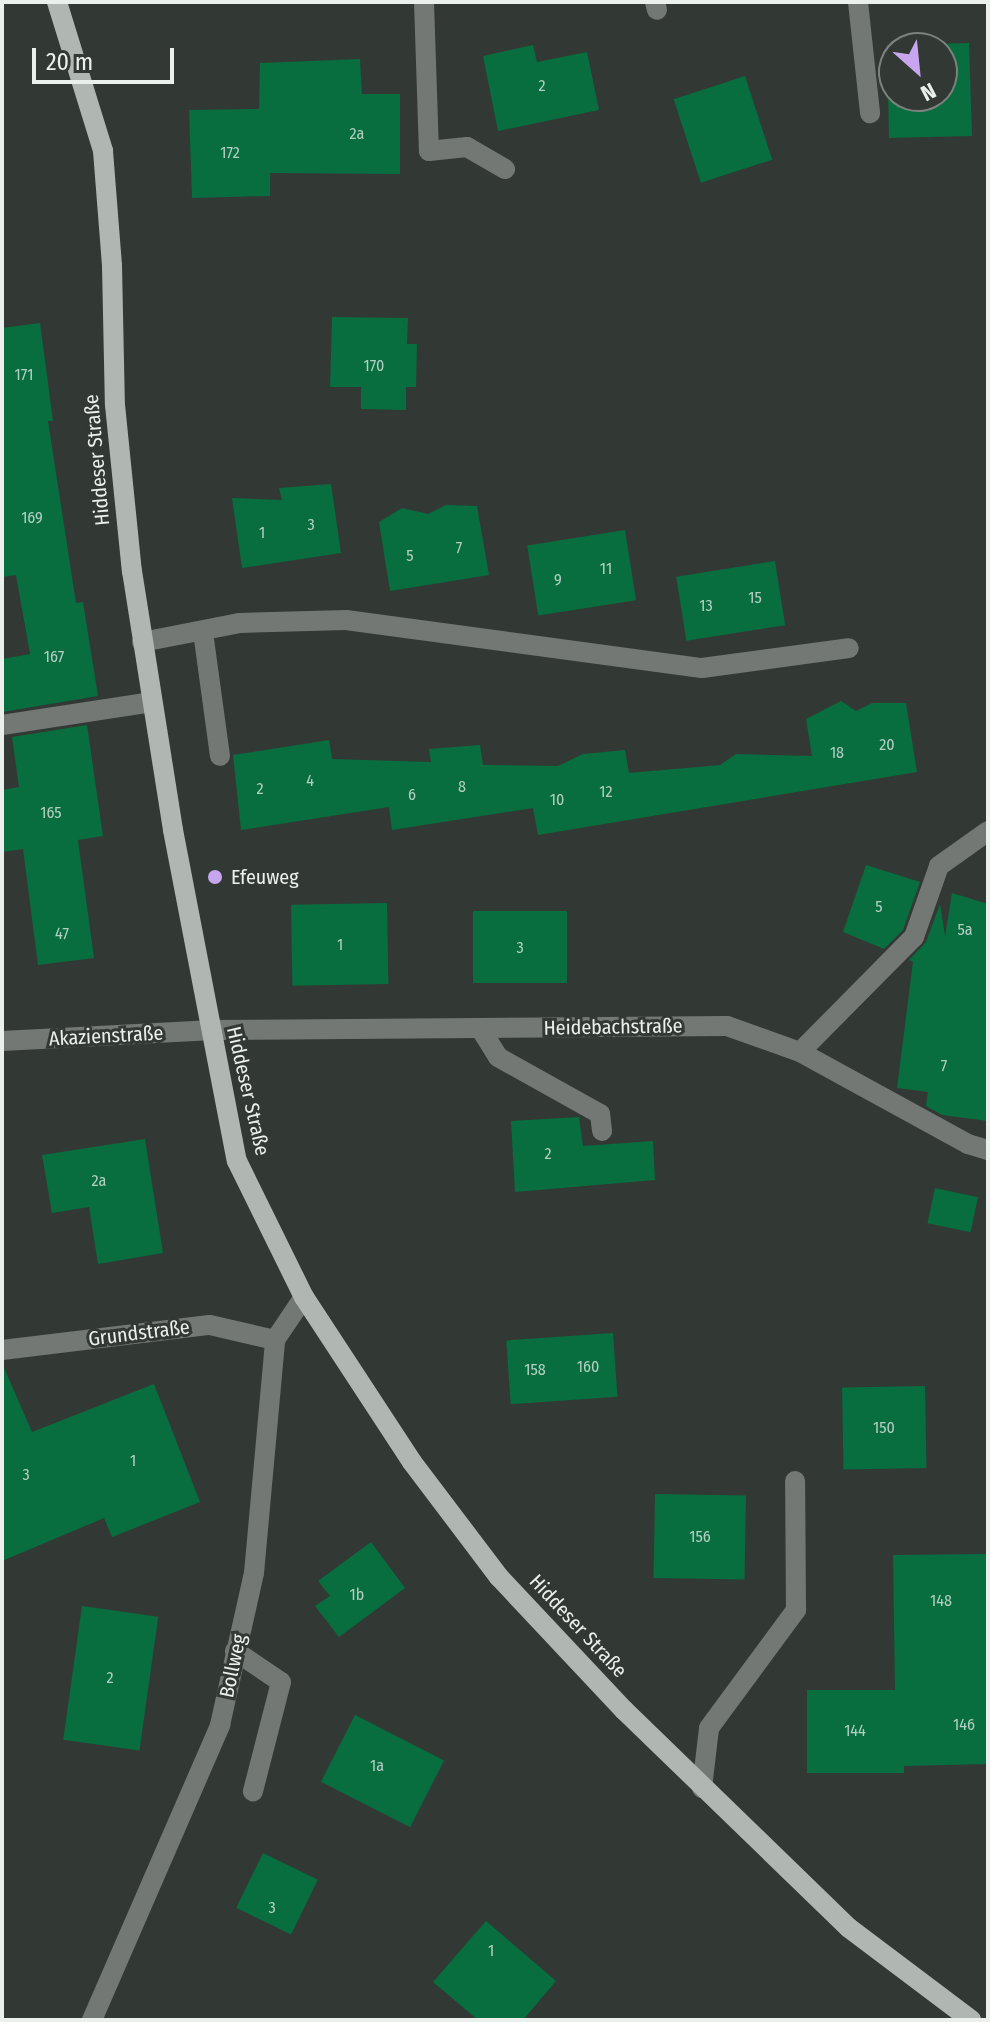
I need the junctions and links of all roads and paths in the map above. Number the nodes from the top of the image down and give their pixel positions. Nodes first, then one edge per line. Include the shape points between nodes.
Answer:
1 (424, 2) edge
2 (858, 2) edge
3 (63, 4) edge
4 (870, 113) dead end
5 (505, 169) dead end
6 (203, 632) junction
7 (142, 642) junction
8 (849, 648) dead end
9 (152, 702) junction
10 (2, 725) edge
11 (220, 756) dead end
12 (988, 831) edge
13 (480, 1028) junction
14 (209, 1030) junction
15 (2, 1041) edge
16 (800, 1052) junction
17 (602, 1131) dead end
18 (988, 1150) edge
19 (304, 1297) junction
20 (275, 1340) junction
21 (2, 1350) edge
22 (795, 1481) dead end
23 (235, 1651) junction
24 (702, 1788) junction
25 (253, 1791) dead end
26 (92, 2020) edge
27 (971, 2020) edge

1 - 5 street via 429,151 467,147
2 - 4 street
3 - 7 main road, Hiddeser Straße via 103,151 119,457
6 - 7 street
6 - 8 street via 240,623 346,620 702,668
6 - 11 street
7 - 9 main road, Hiddeser Straße
9 - 10 street
9 - 14 main road, Hiddeser Straße
12 - 16 street via 939,866 914,937
13 - 14 street, Heidebachstraße
13 - 16 street, Heidebachstraße via 727,1026
13 - 17 street via 498,1057 600,1114
14 - 15 street, Akazienstraße
14 - 19 main road, Hiddeser Straße via 237,1161
16 - 18 street, Heidebachstraße
19 - 20 street, Bollweg
19 - 24 main road, Hiddeser Straße via 412,1462 499,1577
20 - 21 street, Grundstraße via 210,1325
20 - 23 street, Bollweg via 254,1573
22 - 24 street via 796,1610 709,1728
23 - 25 street via 281,1682
23 - 26 street, Bollweg via 220,1725
24 - 27 main road, Hiddeser Straße via 849,1928

